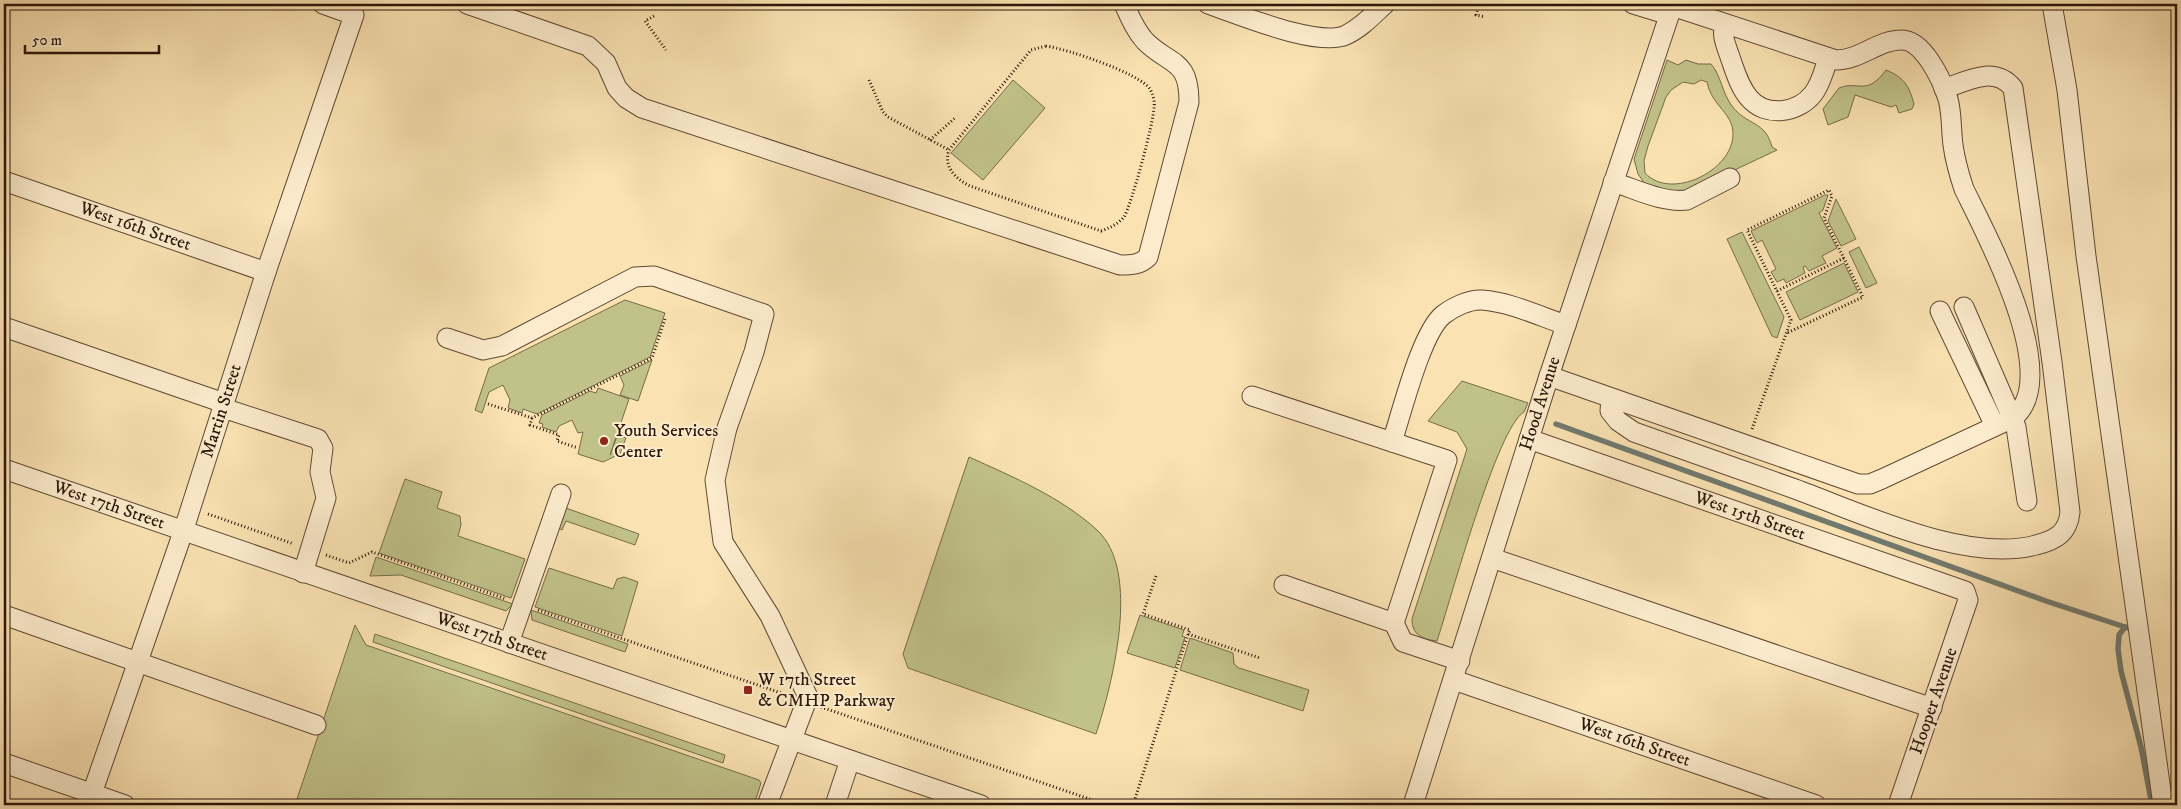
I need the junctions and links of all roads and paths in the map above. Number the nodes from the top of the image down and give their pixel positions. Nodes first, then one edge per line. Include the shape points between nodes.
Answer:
1 (323, 4) edge
2 (467, 4) edge
3 (1124, 4) edge
4 (1208, 4) edge
5 (1385, 4) edge
6 (1479, 4) edge
7 (1633, 4) edge
8 (2052, 4) edge
9 (1671, 8) edge
10 (654, 16) dead end
11 (1485, 17) dead end
12 (1726, 24) junction
13 (666, 50) dead end
14 (1828, 59) junction
15 (869, 80) dead end
16 (1944, 89) junction
17 (955, 118) dead end
18 (930, 140) junction
19 (949, 150) junction
20 (1730, 178) dead end
21 (4, 181) edge
22 (1613, 182) junction
23 (1844, 258) junction
24 (266, 272) junction
25 (1777, 291) junction
26 (1964, 307) dead end
27 (1940, 312) dead end
28 (665, 319) dead end
29 (1566, 325) junction
30 (4, 327) edge
31 (1787, 333) junction
32 (447, 338) dead end
33 (1549, 376) junction
34 (1252, 396) dead end
35 (1611, 398) junction
36 (488, 404) dead end
37 (223, 405) junction
38 (532, 418) junction
39 (2013, 418) junction
40 (1995, 426) junction
41 (1529, 439) junction
42 (1392, 442) junction
43 (1746, 446) junction
44 (578, 448) dead end
45 (4, 469) edge
46 (561, 494) dead end
47 (2027, 501) dead end
48 (208, 514) dead end
49 (183, 532) junction
50 (310, 549) junction
51 (1492, 558) junction
52 (303, 573) junction
53 (1156, 576) dead end
54 (1284, 585) dead end
55 (1968, 596) joint
56 (522, 604) junction
57 (4, 615) edge
58 (1394, 622) junction
59 (1188, 634) junction
60 (509, 643) junction
61 (1260, 658) dead end
62 (1460, 661) junction
63 (136, 662) junction
64 (1454, 680) junction
65 (806, 702) junction
66 (1932, 708) junction
67 (316, 725) dead end
68 (791, 740) junction
69 (850, 760) junction
70 (4, 763) edge
71 (90, 799) edge
72 (125, 805) edge
73 (767, 805) edge
74 (835, 805) edge
75 (981, 805) edge
76 (1107, 805) edge
77 (1133, 805) edge
78 (1414, 805) edge
79 (1816, 805) edge
80 (1898, 805) edge
81 (2163, 805) edge

1 - 24 street, Martin Street via 354,15
2 - 3 street via 588,46 606,64 626,98 642,108 1120,265 1134,265 1148,257 1189,102 1189,84 1177,64 1146,41 1134,27
4 - 5 street via 1329,40 1358,28
6 - 11 path via 1476,15
7 - 9 street
8 - 81 street via 2067,90 2089,276
9 - 12 street
9 - 22 street, Hood Avenue
10 - 13 path via 645,20
12 - 14 street
12 - 14 street via 1723,36 1738,80 1750,99 1764,109 1790,110 1808,99 1819,83
14 - 16 street via 1850,59 1886,43 1906,40 1924,53
15 - 18 path via 883,112
16 - 35 street via 1985,75 1998,76 2013,88 2070,512 2064,532 2049,542 2023,549 1990,549 1932,539 1634,432 1610,411
16 - 39 street via 1950,109 1957,169 2008,281 2022,327 2029,391 2021,411
17 - 18 path
18 - 19 path
19 - 19 path via 1031,50 1037,48 1060,49 1134,76 1147,85 1154,99 1153,118 1127,211 1116,224 1101,231 962,182 949,165
20 - 22 street via 1687,200 1660,197
21 - 24 street, West 16th Street
22 - 29 street, Hood Avenue
23 - 25 path
23 - 25 path via 1824,218 1832,196 1829,190 1747,230
23 - 31 path via 1863,297
24 - 37 street, Martin Street
25 - 31 path via 1791,320
26 - 39 street
27 - 40 street
28 - 38 path via 652,358
29 - 33 street, Hood Avenue
29 - 42 street via 1498,302 1479,300 1462,304 1442,315 1426,341
30 - 37 street
31 - 43 path
32 - 65 street via 483,350 502,346 644,275 764,314 727,428 715,480 723,542 770,616 808,697
33 - 35 street
33 - 41 street, Hood Avenue
34 - 42 street
35 - 43 street
36 - 38 path
37 - 49 street, Martin Street
37 - 50 street via 320,442 320,472 326,498
38 - 44 path via 530,425 559,435 557,441
39 - 40 street
39 - 47 street
40 - 43 street via 1870,484 1858,484
41 - 51 street, Hood Avenue
41 - 55 street, West 15th Street via 1965,591
42 - 58 street via 1447,460
45 - 49 street, West 17th Street
46 - 56 street
48 - 50 path
49 - 52 street, West 17th Street
49 - 63 street, Martin Street
50 - 52 street
50 - 56 path via 349,563 372,552
51 - 62 street, Hood Avenue
51 - 66 street
52 - 60 street, West 17th Street
53 - 59 path via 1143,614 1190,630
54 - 58 street
55 - 66 street, Hooper Avenue
56 - 60 street
56 - 65 path
57 - 63 street
58 - 62 street via 1403,642
59 - 61 path
59 - 77 path
60 - 68 street, West 17th Street
62 - 64 street, Hood Avenue
63 - 67 street
63 - 71 street, Martin Street
64 - 78 street, Hood Avenue
64 - 79 street, West 16th Street
65 - 68 street
65 - 76 path
66 - 80 street, Hooper Avenue
68 - 69 street, West 17th Street
68 - 73 street
69 - 74 street
69 - 75 street, West 17th Street
70 - 71 street
71 - 72 street

